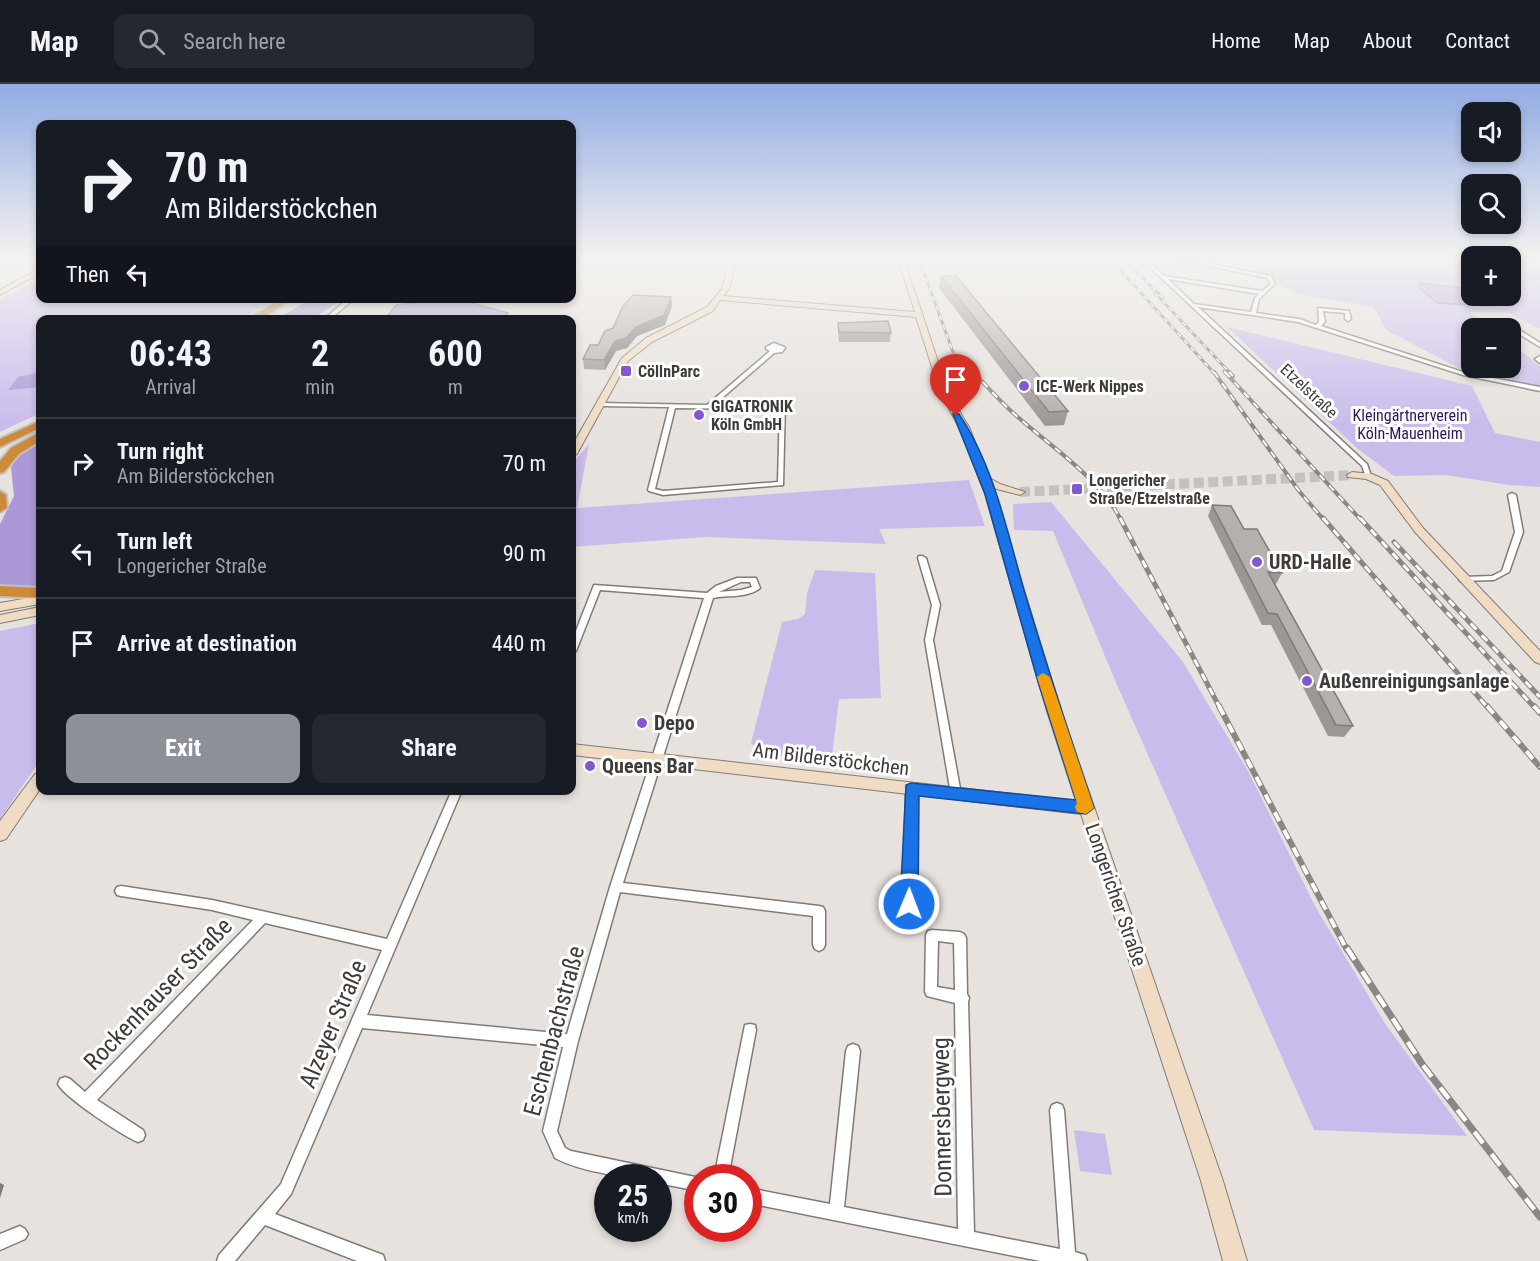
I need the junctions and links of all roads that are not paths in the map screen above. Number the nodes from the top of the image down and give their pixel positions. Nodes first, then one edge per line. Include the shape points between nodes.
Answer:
1 (703, 314) edge
2 (906, 314) edge
3 (1204, 314) edge
4 (1254, 314) edge
5 (1321, 314) edge
6 (1347, 314) edge
7 (919, 315) joint
8 (1348, 319) dead end
9 (1318, 326) junction
10 (1521, 333) edge
11 (1540, 345) edge
12 (773, 351) dead end
13 (1540, 389) edge
14 (600, 404) junction
15 (672, 406) junction
16 (708, 407) junction
17 (36, 431) edge
18 (36, 431) edge
19 (36, 432) edge
20 (0, 441) edge
21 (576, 447) edge
22 (0, 451) edge
23 (0, 469) edge
24 (1352, 475) tunnel mouth
25 (1368, 476) junction
26 (985, 479) junction
27 (990, 494) junction
28 (0, 495) edge
29 (1512, 495) dead end
30 (0, 508) edge
31 (922, 558) dead end
32 (1463, 579) junction
33 (0, 591) edge
34 (36, 593) edge
35 (709, 596) junction
36 (36, 601) edge
37 (0, 607) edge
38 (36, 612) edge
39 (0, 619) edge
40 (576, 641) edge
41 (1540, 659) edge
42 (576, 750) edge
43 (656, 759) junction
44 (36, 784) edge
45 (911, 789) junction
46 (956, 794) junction
47 (455, 795) edge
48 (1086, 808) junction
49 (0, 834) edge
50 (616, 887) junction
51 (121, 891) dead end
52 (909, 904) dead end
53 (262, 918) junction
54 (819, 945) dead end
55 (391, 946) junction
56 (963, 998) junction
57 (360, 1021) junction
58 (750, 1030) dead end
59 (571, 1041) junction
60 (853, 1051) dead end
61 (65, 1084) dead end
62 (86, 1101) junction
63 (1057, 1110) dead end
64 (138, 1135) dead end
65 (724, 1164) edge
66 (684, 1181) edge
67 (762, 1198) edge
68 (836, 1213) junction
69 (264, 1216) junction
70 (20, 1234) dead end
71 (966, 1236) junction
72 (0, 1242) edge
73 (1074, 1260) edge
74 (225, 1261) edge
75 (377, 1261) edge
76 (1235, 1261) edge

1 - 14 street via 649,340 628,357
2 - 7 street
3 - 25 street, Etzelstraße via 1365,465
4 - 9 street
5 - 9 street
6 - 8 street
7 - 26 street, Longericher Straße via 944,392
9 - 13 street via 1465,374
10 - 11 street
12 - 16 street
14 - 15 street
14 - 21 street
15 - 16 street
15 - 16 street via 651,490 663,493 781,484 781,408
17 - 20 highway
18 - 22 highway
19 - 23 highway
24 - 25 street
25 - 32 street, Etzelstraße via 1389,488 1404,513
26 - 27 street, Longericher Straße
26 - 27 street via 1020,492
27 - 48 street, Longericher Straße
28 - 30 highway
29 - 32 street via 1519,532 1504,572 1494,578
31 - 46 street via 936,605 929,640
32 - 41 street, Etzelstraße
33 - 34 highway
35 - 35 street via 751,591 757,585 753,580 740,580
35 - 40 street via 597,586
35 - 43 street, Eschenbachstraße
36 - 37 street
38 - 39 street
42 - 43 street, Am Bilderstöckchen
43 - 45 street, Am Bilderstöckchen
43 - 50 street, Eschenbachstraße
44 - 49 street
45 - 46 street, Am Bilderstöckchen
45 - 52 street
46 - 48 street, Am Bilderstöckchen
47 - 55 street, Alzeyer Straße
48 - 76 street, Longericher Straße via 1212,1181
50 - 54 street via 819,911
50 - 59 street, Eschenbachstraße
51 - 53 street, Rockenhauser Straße via 212,905
53 - 55 street, Rockenhauser Straße
53 - 62 street, Rockenhauser Straße
55 - 57 street, Alzeyer Straße
56 - 56 street, Donnersbergweg via 931,992 932,935 960,938
56 - 71 street, Donnersbergweg
57 - 59 street
57 - 69 street, Alzeyer Straße via 286,1189
58 - 65 street
59 - 66 street, Eschenbachstraße via 550,1131 560,1153
60 - 68 street
61 - 62 street, Rockenhauser Straße
62 - 64 street, Rockenhauser Straße
63 - 73 street
67 - 68 street
68 - 71 street
69 - 74 street, Alzeyer Straße
69 - 75 street
70 - 72 street
71 - 73 street

